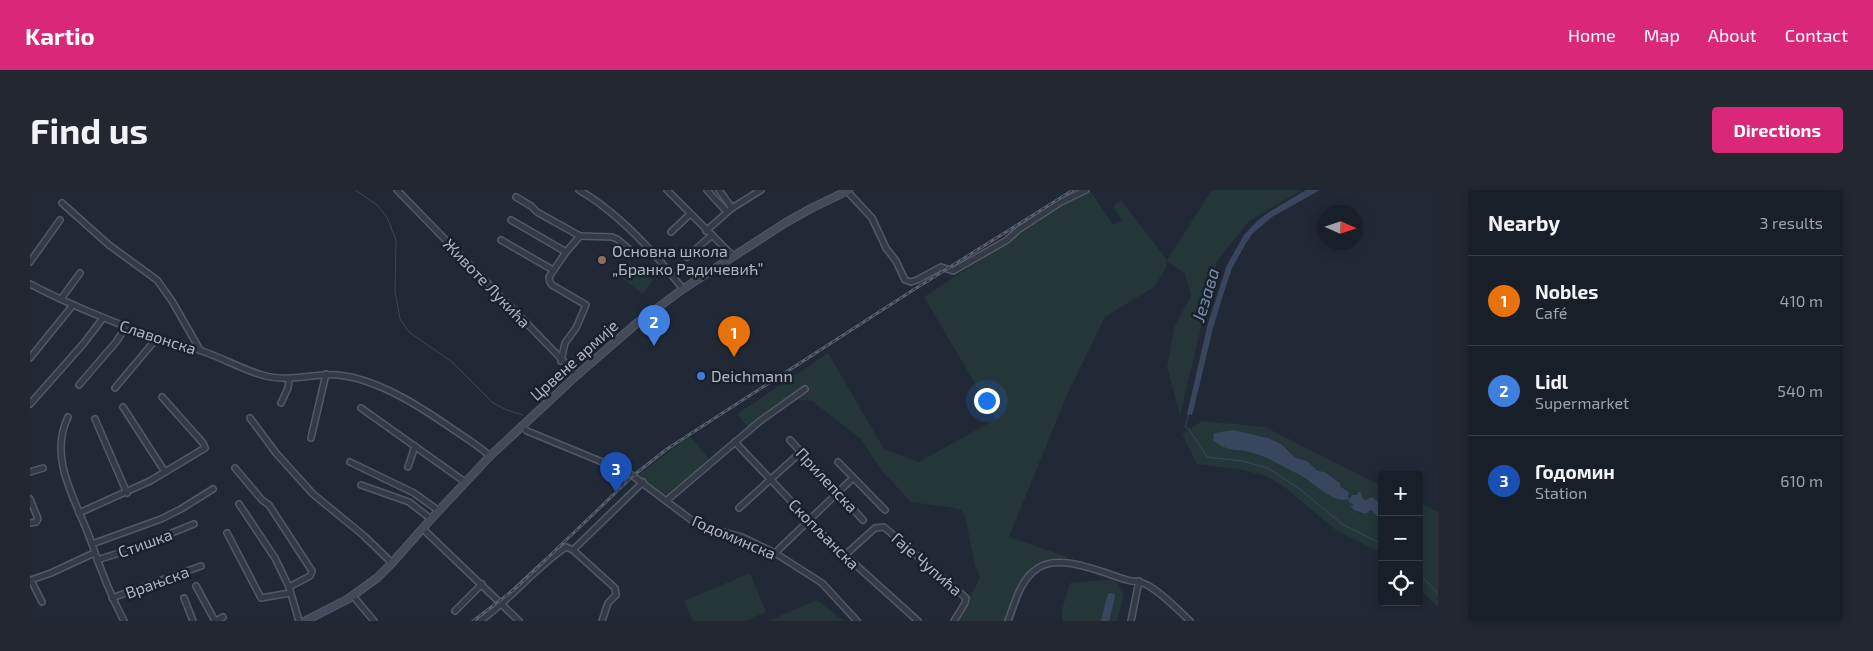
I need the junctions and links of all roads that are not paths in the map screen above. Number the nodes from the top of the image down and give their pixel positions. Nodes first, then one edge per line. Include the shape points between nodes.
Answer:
1 (397, 190) edge
2 (579, 190) edge
3 (667, 190) edge
4 (707, 190) edge
5 (719, 190) edge
6 (760, 190) edge
7 (848, 190) edge
8 (1085, 191) edge
9 (516, 197) dead end
10 (62, 203) dead end
11 (730, 210) junction
12 (690, 214) junction
13 (60, 220) dead end
14 (511, 220) dead end
15 (706, 231) junction
16 (671, 232) dead end
17 (580, 236) junction
18 (712, 236) junction
19 (501, 240) dead end
20 (629, 249) dead end
21 (566, 252) junction
22 (733, 256) junction
23 (687, 257) dead end
24 (30, 262) edge
25 (554, 270) junction
26 (80, 273) dead end
27 (30, 284) edge
28 (684, 289) junction
29 (61, 299) junction
30 (73, 305) junction
31 (103, 318) junction
32 (126, 327) junction
33 (157, 338) junction
34 (200, 350) junction
35 (30, 358) edge
36 (561, 360) junction
37 (326, 374) junction
38 (576, 375) junction
39 (289, 379) junction
40 (79, 385) dead end
41 (115, 388) dead end
42 (805, 389) dead end
43 (162, 397) dead end
44 (281, 403) dead end
45 (30, 404) edge
46 (124, 407) dead end
47 (361, 408) dead end
48 (68, 417) dead end
49 (250, 418) dead end
50 (95, 419) dead end
51 (522, 426) junction
52 (311, 438) dead end
53 (790, 440) dead end
54 (736, 442) junction
55 (415, 446) junction
56 (801, 452) junction
57 (490, 456) junction
58 (350, 462) dead end
59 (838, 462) dead end
60 (408, 467) dead end
61 (42, 468) dead end
62 (235, 468) dead end
63 (30, 472) edge
64 (165, 472) junction
65 (770, 478) junction
66 (854, 478) junction
67 (465, 482) junction
68 (643, 482) junction
69 (361, 485) dead end
70 (212, 490) dead end
71 (127, 493) junction
72 (838, 493) junction
73 (30, 499) edge
74 (666, 501) junction
75 (239, 504) dead end
76 (739, 508) dead end
77 (885, 510) dead end
78 (439, 511) junction
79 (79, 513) junction
80 (431, 519) junction
81 (863, 520) dead end
82 (809, 521) junction
83 (30, 523) edge
84 (194, 524) dead end
85 (423, 529) junction
86 (226, 533) dead end
87 (92, 544) junction
88 (573, 550) junction
89 (774, 553) junction
90 (94, 554) junction
91 (844, 556) junction
92 (97, 560) junction
93 (392, 563) junction
94 (201, 566) dead end
95 (1139, 581) junction
96 (482, 584) junction
97 (196, 586) dead end
98 (290, 590) junction
99 (354, 596) junction
100 (112, 598) junction
101 (184, 598) dead end
102 (42, 602) dead end
103 (502, 604) junction
104 (456, 611) dead end
105 (223, 617) dead end
106 (315, 619) edge
107 (124, 621) edge
108 (193, 621) edge
109 (216, 621) edge
110 (299, 621) edge
111 (305, 621) edge
112 (374, 621) edge
113 (480, 621) edge
114 (519, 621) edge
115 (602, 621) edge
116 (857, 621) edge
117 (918, 621) edge
118 (954, 621) edge
119 (1008, 621) edge
120 (1131, 621) edge
121 (1190, 621) edge

1 - 36 street, Животе Лукића
2 - 28 street via 639,237
3 - 12 street
4 - 11 street
5 - 11 street
6 - 11 street
7 - 8 street via 866,209 908,282 923,278 941,267 953,271 1007,240 1066,198
7 - 22 main road, Црвене армије via 799,214
9 - 17 street
10 - 34 street via 109,245 157,280
11 - 15 street
12 - 15 street
12 - 16 street
13 - 24 street
14 - 21 street
15 - 18 street
17 - 20 street via 612,237
17 - 21 street
18 - 22 street
18 - 23 street
19 - 25 street
21 - 25 street
22 - 28 main road, Црвене армије
25 - 36 street via 549,277 550,283 586,305 565,343
26 - 29 street
27 - 29 street, Славонска
28 - 38 main road, Црвене армије via 633,326
29 - 30 street, Славонска
30 - 31 street, Славонска
30 - 35 street
31 - 32 street, Славонска
31 - 45 street
32 - 33 street, Славонска
32 - 40 street
33 - 34 street, Славонска
33 - 41 street
34 - 39 street, Славонска via 263,376
36 - 38 street, Животе Лукића
37 - 39 street, Славонска
37 - 52 street
37 - 57 street, Славонска via 351,378 405,399
38 - 51 main road, Црвене армије
39 - 44 street
42 - 54 street
43 - 64 street via 205,446
46 - 64 street
47 - 55 street
48 - 79 street via 62,436 62,459
49 - 93 street via 313,494
50 - 71 street
51 - 57 main road, Црвене армије
51 - 68 street, Годоминска via 528,432 629,473
53 - 56 street, Прилепска
54 - 65 street, Скопљанска
54 - 74 street
55 - 60 street
55 - 67 street
56 - 65 street
56 - 72 street, Прилепска
57 - 67 main road, Црвене армије
58 - 78 street via 414,493
59 - 66 street
61 - 63 street
62 - 98 street via 269,504 312,571
64 - 71 street
65 - 76 street
65 - 82 street, Скопљанска
66 - 72 street
66 - 77 street
67 - 78 main road, Црвене армије
68 - 74 street, Годоминска
68 - 88 street
69 - 80 street via 409,502
70 - 87 street via 161,519
71 - 79 street
72 - 81 street, Прилепска
72 - 82 street
73 - 83 street via 38,519
74 - 89 street, Годоминска via 698,526 742,537
75 - 98 street via 271,552
78 - 80 main road, Црвене армије
79 - 87 street
80 - 85 main road, Црвене армије
82 - 89 street
82 - 91 street, Скопљанска
84 - 92 street, Стишка
85 - 93 main road, Црвене армије
85 - 96 street
86 - 98 street via 262,598
87 - 90 street
88 - 103 street via 565,547
88 - 115 street via 616,591
89 - 116 street, Годоминска via 822,582
90 - 92 street
90 - 102 street via 31,580
91 - 117 street, Скопљанска
91 - 118 street, Гаје Чупића via 875,528 884,527 966,598
92 - 100 street
93 - 99 main road, Црвене армије
94 - 100 street, Врањска
95 - 119 street via 1066,563 1046,564 1025,581
95 - 120 street
95 - 121 street via 1166,598
96 - 103 street
96 - 104 street
97 - 109 street
98 - 110 street
99 - 106 main road, Црвене армије
99 - 112 street
100 - 107 street
101 - 108 street
103 - 113 street
103 - 114 street
105 - 109 street
106 - 111 main road, Црвене армије

